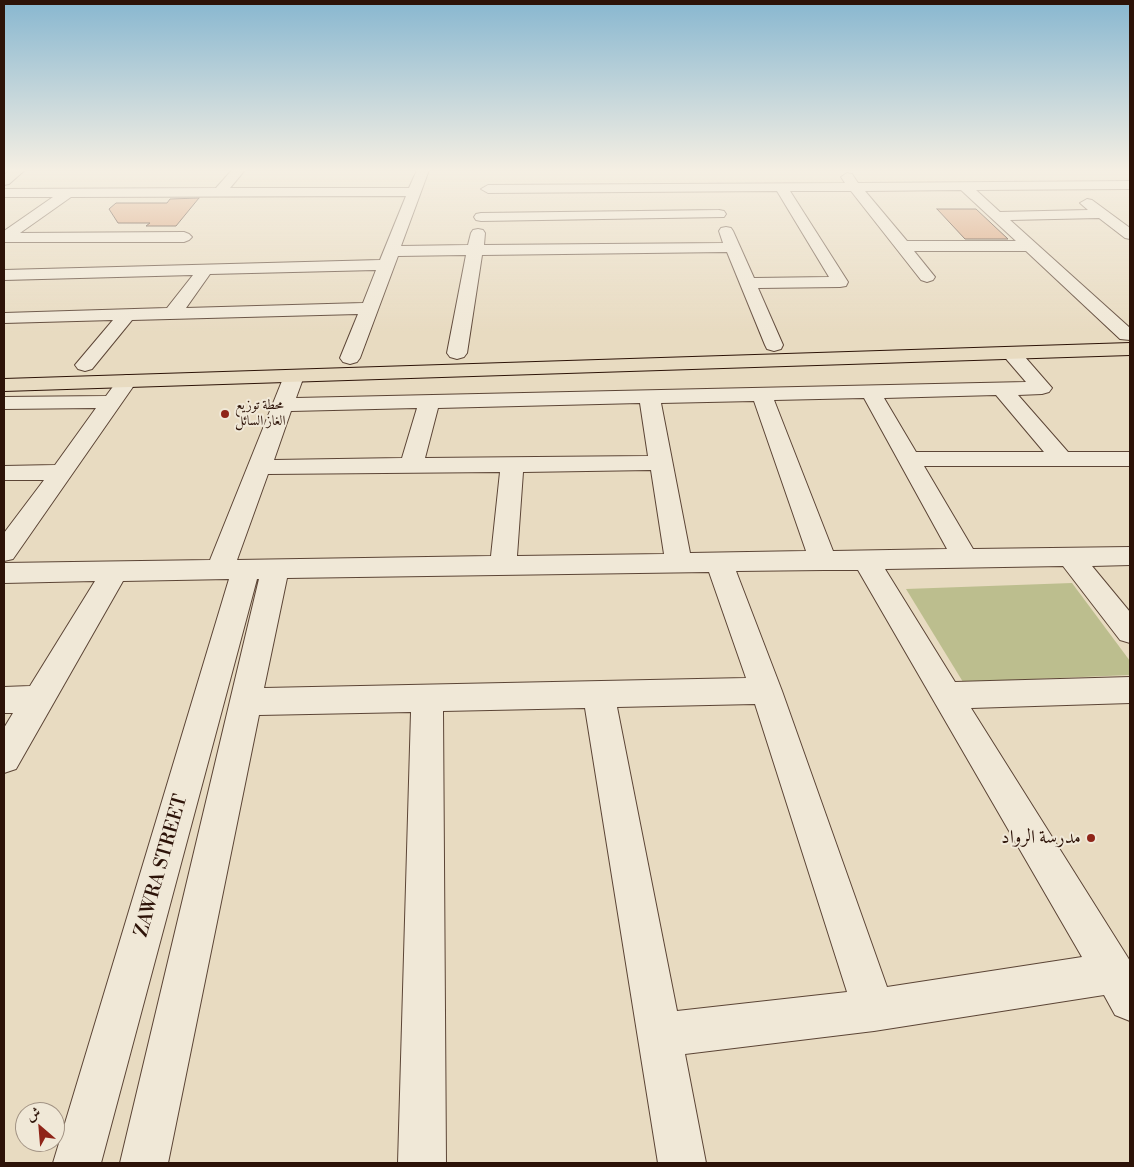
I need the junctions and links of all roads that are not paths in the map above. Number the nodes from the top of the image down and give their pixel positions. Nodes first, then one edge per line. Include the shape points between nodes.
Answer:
1 (23, 224) edge
2 (402, 224) edge
3 (480, 224) edge
4 (628, 224) edge
5 (723, 224) edge
6 (804, 224) edge
7 (884, 224) edge
8 (1006, 224) edge
9 (1116, 224) edge
10 (1130, 235) edge
11 (184, 237) dead end
12 (4, 238) edge
13 (902, 246) junction
14 (1030, 246) junction
15 (733, 247) junction
16 (632, 248) junction
17 (475, 250) junction
18 (388, 258) junction
19 (205, 270) junction
20 (4, 275) edge
21 (927, 277) dead end
22 (748, 283) junction
23 (369, 308) junction
24 (172, 314) junction
25 (127, 315) junction
26 (4, 318) edge
27 (1129, 339) edge
28 (774, 345) junction
29 (1011, 353) junction
30 (457, 354) junction
31 (686, 355) junction
32 (350, 358) junction
33 (85, 366) junction
34 (4, 368) edge
35 (294, 376) junction
36 (127, 381) junction
37 (4, 385) edge
38 (1003, 390) junction
39 (871, 393) junction
40 (762, 395) junction
41 (649, 397) junction
42 (112, 402) junction
43 (429, 402) junction
44 (4, 403) edge
45 (284, 405) junction
46 (909, 459) junction
47 (1062, 459) junction
48 (1130, 459) edge
49 (661, 464) junction
50 (512, 465) junction
51 (412, 466) junction
52 (260, 467) junction
53 (60, 472) junction
54 (4, 473) edge
55 (4, 552) edge
56 (1130, 556) edge
57 (1070, 557) junction
58 (966, 559) junction
59 (866, 560) junction
60 (823, 561) junction
61 (719, 562) junction
62 (679, 563) junction
63 (503, 566) junction
64 (247, 569) junction
65 (114, 571) junction
66 (4, 573) edge
67 (1130, 632) edge
68 (1130, 690) edge
69 (766, 691) junction
70 (599, 694) junction
71 (947, 695) junction
72 (427, 698) junction
73 (39, 699) junction
74 (4, 700) edge
75 (246, 702) junction
76 (4, 758) edge
77 (1122, 987) edge
78 (874, 1010) junction
79 (659, 1034) junction
80 (78, 1163) edge
81 (144, 1163) edge
82 (422, 1163) edge
83 (682, 1163) edge

1 - 12 street
2 - 18 street
3 - 17 street
4 - 16 street
5 - 15 street
6 - 22 street via 840,282
7 - 13 street
8 - 14 street
9 - 10 street
11 - 12 street
13 - 14 street
13 - 21 street
14 - 27 street
15 - 16 street
15 - 22 street
16 - 17 street
17 - 18 street
17 - 30 street
18 - 19 street
18 - 23 street
19 - 20 street
19 - 24 street
22 - 28 street
23 - 24 street
23 - 32 street
24 - 25 street
25 - 26 street
25 - 33 street
27 - 28 main road
27 - 29 main road
28 - 31 main road
29 - 31 main road
29 - 38 street via 1042,388
30 - 31 main road
30 - 32 main road
31 - 35 main road
32 - 33 main road
33 - 34 main road
35 - 36 main road
35 - 45 street
36 - 37 main road
36 - 42 street
38 - 39 street
38 - 47 street
39 - 40 street
39 - 46 street
40 - 41 street
40 - 60 street
41 - 43 street
41 - 49 street
42 - 44 street
42 - 53 street
43 - 45 street
43 - 51 street
45 - 52 street
46 - 47 street
46 - 58 street
47 - 48 street
49 - 50 street
49 - 62 street
50 - 51 street
50 - 63 street
51 - 52 street
52 - 64 street
53 - 54 street
53 - 55 street
56 - 57 street
57 - 58 street
57 - 67 street
58 - 59 street
59 - 60 street
59 - 71 street
60 - 61 street
61 - 62 street
61 - 69 street
62 - 63 street
63 - 64 street
64 - 65 street
64 - 75 street
64 - 80 street, ZAWRA STREET
65 - 66 street
65 - 73 street
68 - 71 street
69 - 70 street
69 - 78 street
70 - 72 street
70 - 79 street
71 - 77 street
72 - 75 street
72 - 82 street
73 - 74 street
73 - 76 street
75 - 81 street
77 - 78 street
78 - 79 street
79 - 83 street

